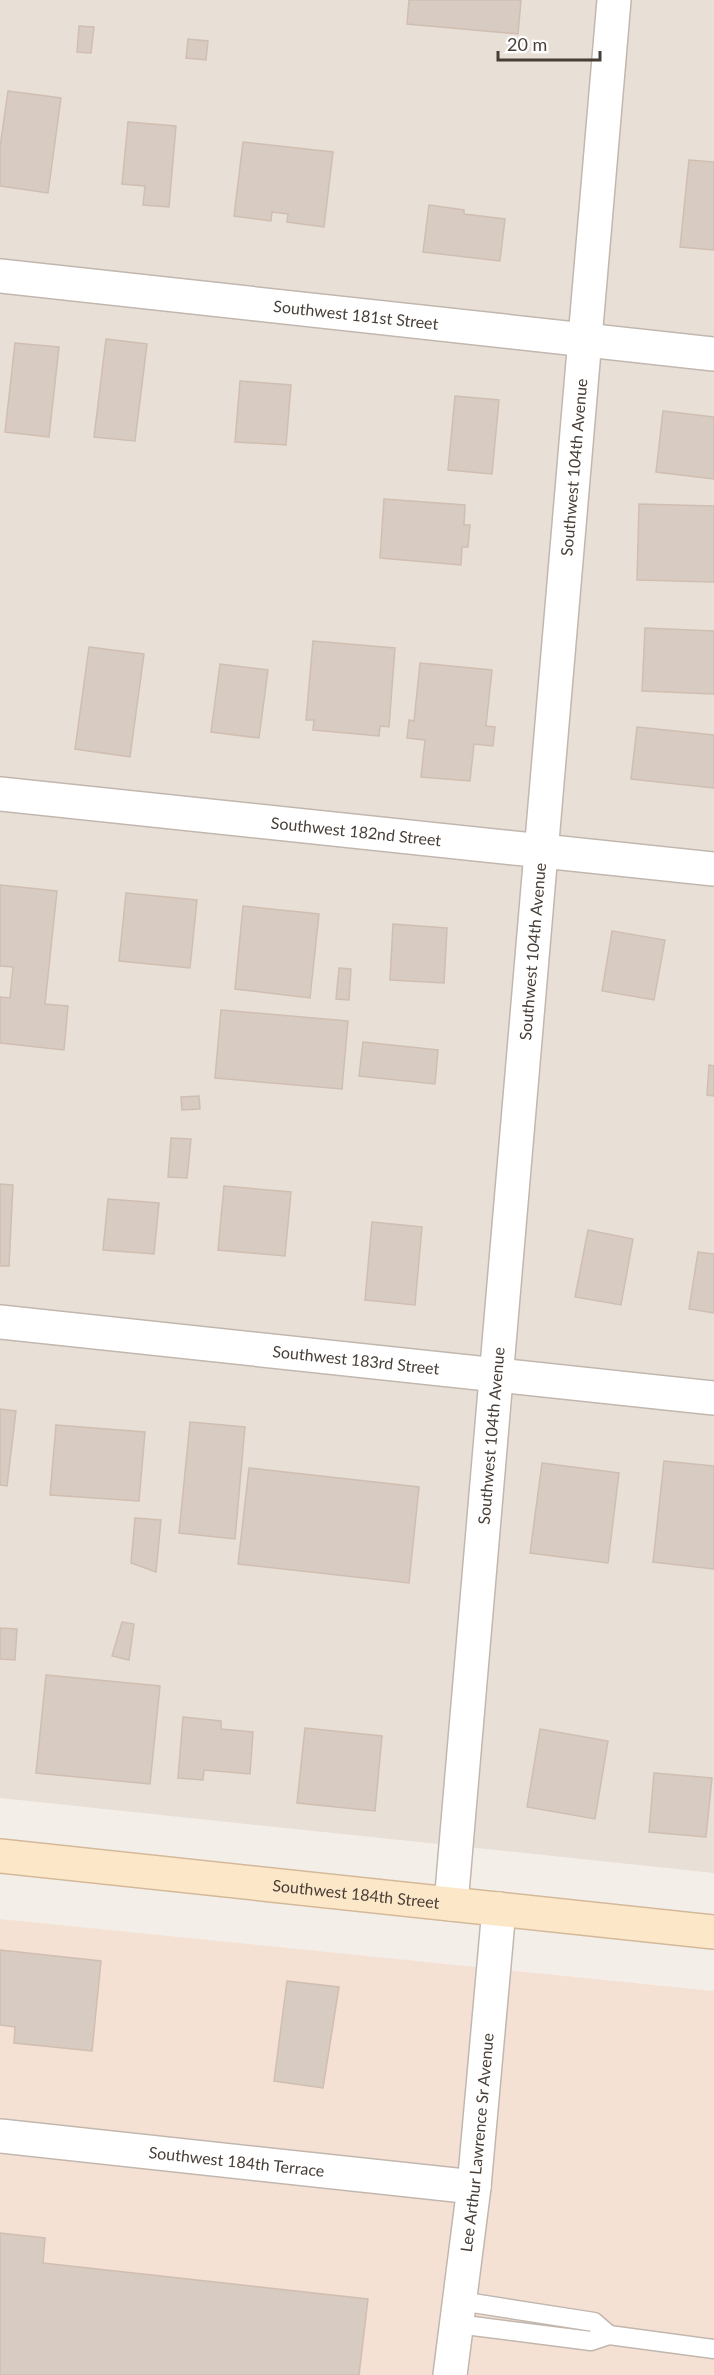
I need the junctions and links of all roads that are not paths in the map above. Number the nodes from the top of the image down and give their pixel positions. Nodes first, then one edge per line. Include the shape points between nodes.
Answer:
1 (614, 0) edge
2 (0, 276) edge
3 (585, 341) junction
4 (714, 354) edge
5 (0, 794) edge
6 (542, 851) junction
7 (714, 869) edge
8 (0, 1322) edge
9 (498, 1374) junction
10 (714, 1398) edge
11 (0, 1856) edge
12 (451, 1904) junction
13 (499, 1908) junction
14 (714, 1932) edge
15 (0, 2136) edge
16 (474, 2187) junction
17 (458, 2312) junction
18 (714, 2349) edge
19 (450, 2375) edge

1 - 3 street, Southwest 104th Avenue
2 - 3 street, Southwest 181st Street
3 - 4 street, Southwest 181st Street
3 - 6 street, Southwest 104th Avenue
5 - 6 street, Southwest 182nd Street
6 - 7 street, Southwest 182nd Street
6 - 9 street, Southwest 104th Avenue
8 - 9 street, Southwest 183rd Street
9 - 10 street, Southwest 183rd Street
9 - 12 street, Southwest 104th Avenue
11 - 12 main road, Southwest 184th Street
12 - 13 main road, Southwest 184th Street
13 - 14 main road, Southwest 184th Street
13 - 16 street, Lee Arthur Lawrence Sr Avenue
15 - 16 street, Southwest 184th Terrace
16 - 17 street, Lee Arthur Lawrence Sr Avenue
17 - 18 lane via 594,2322 609,2336
17 - 19 street, Lee Arthur Lawrence Sr Avenue

